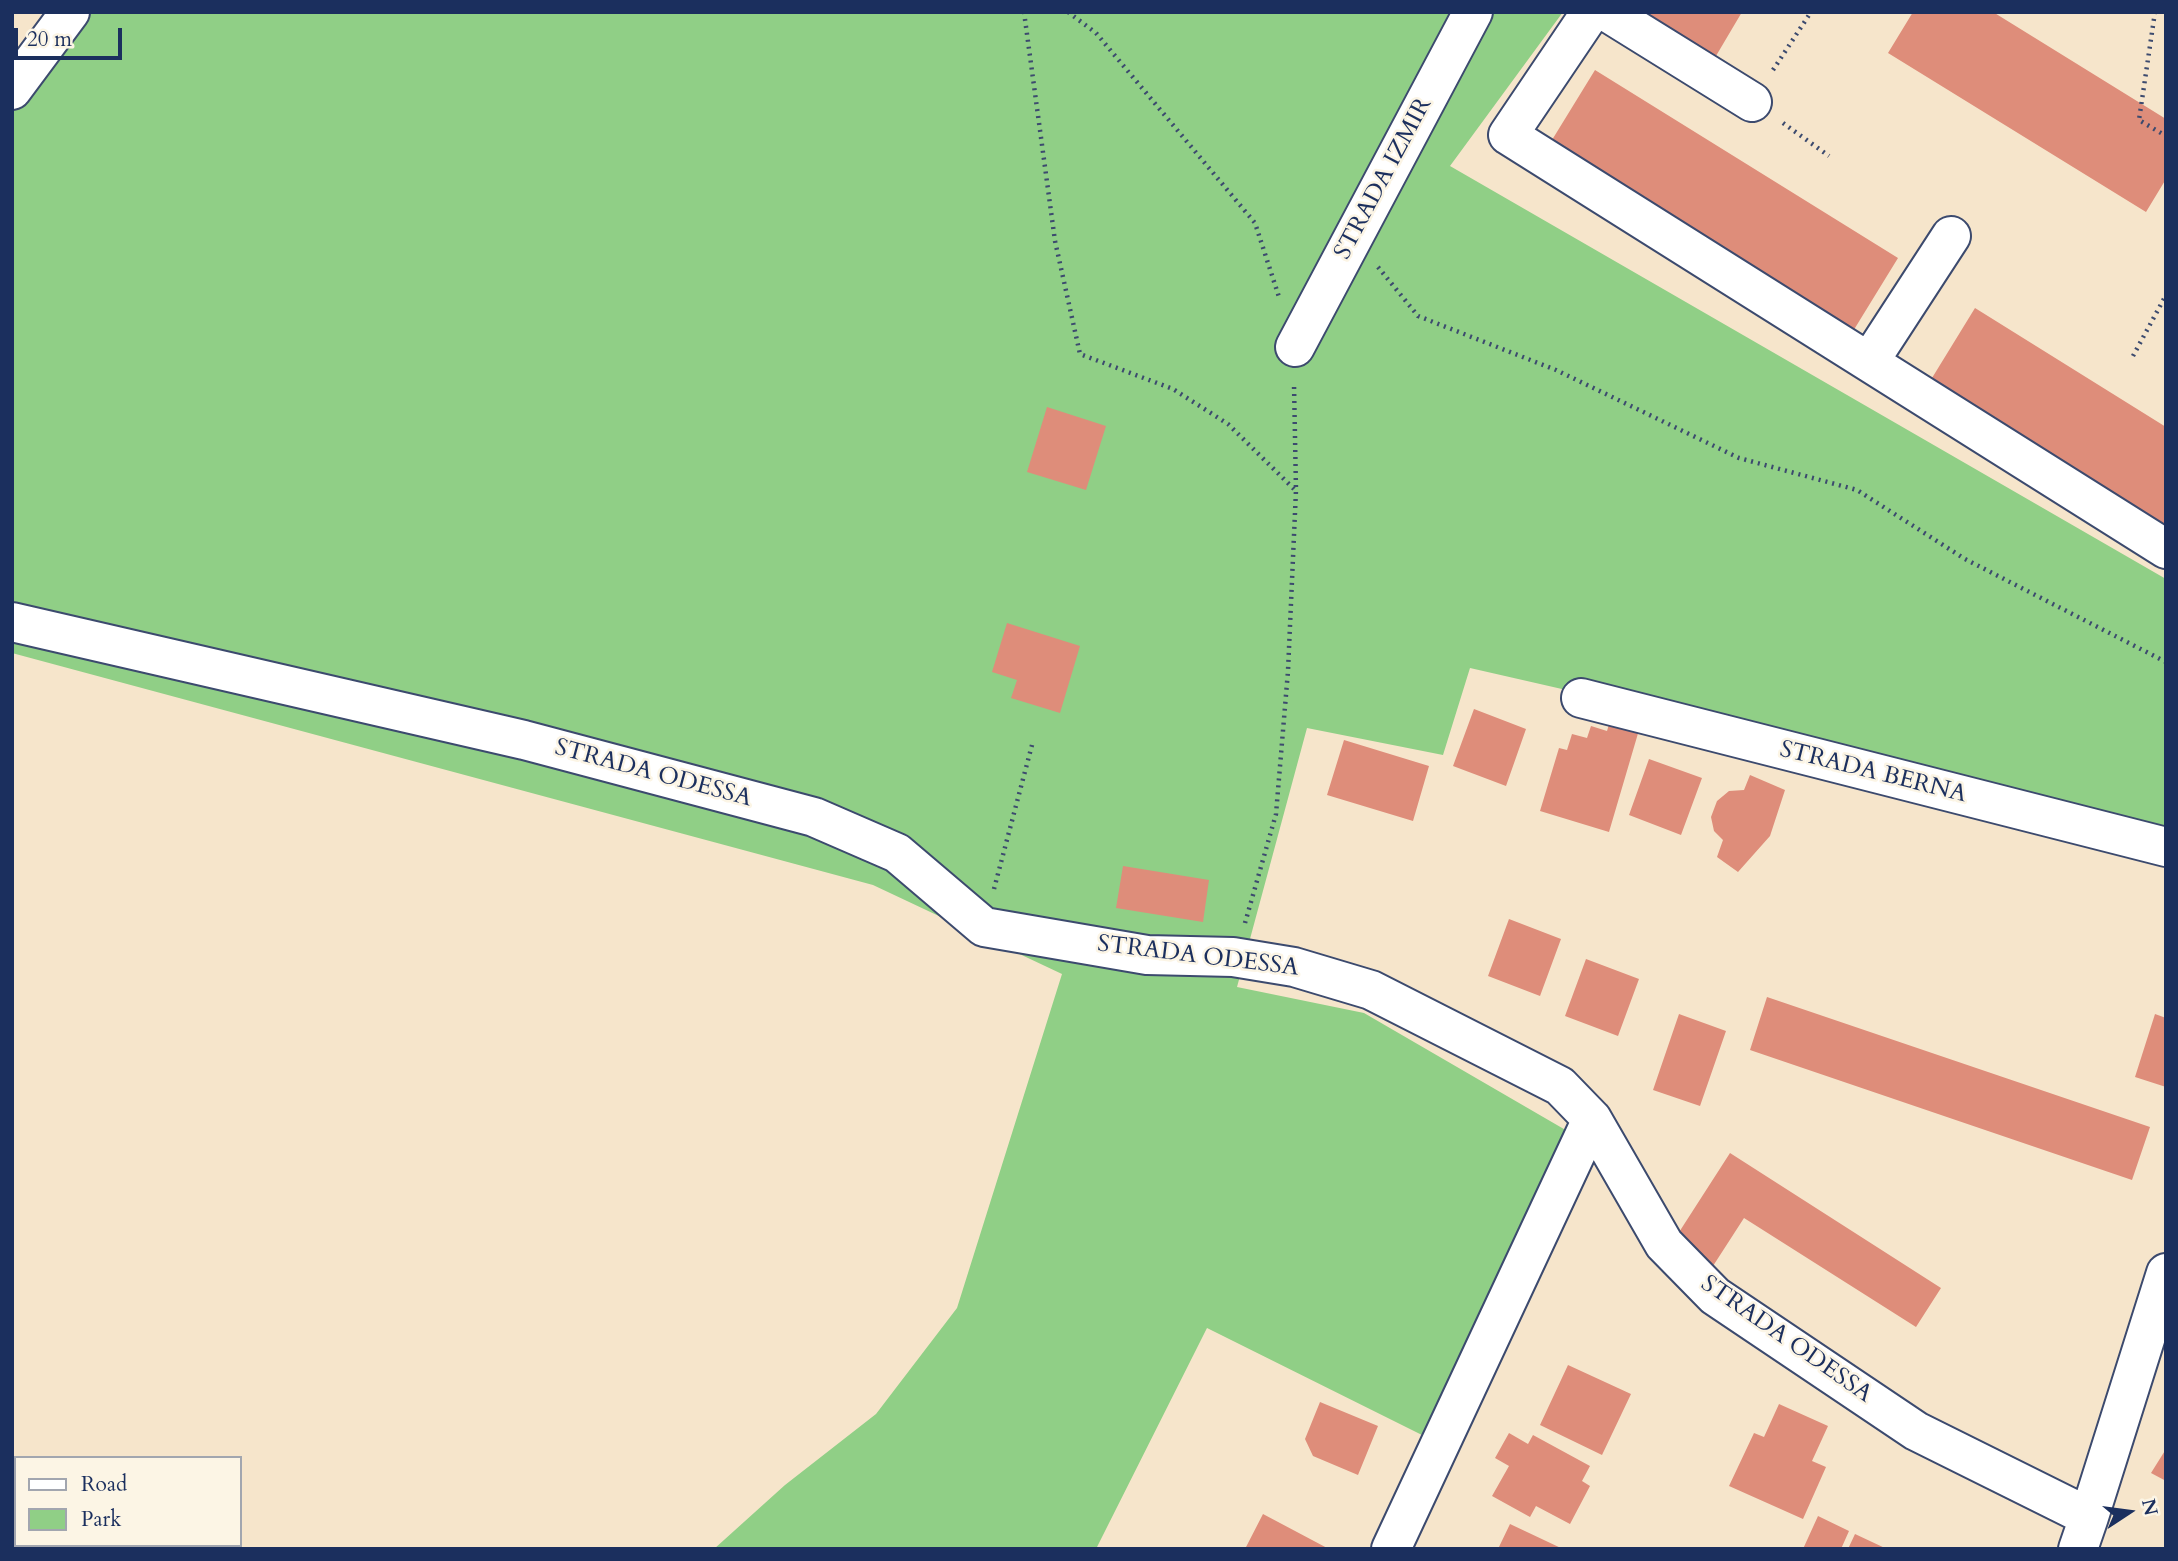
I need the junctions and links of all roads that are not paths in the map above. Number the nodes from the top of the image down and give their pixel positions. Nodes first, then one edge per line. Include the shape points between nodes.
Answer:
1 (70, 12) edge
2 (1474, 12) edge
3 (1591, 12) edge
4 (1607, 12) edge
5 (12, 90) edge
6 (1752, 102) road end
7 (1951, 236) dead end
8 (1295, 347) road end
9 (1869, 362) junction
10 (2166, 549) edge
11 (12, 622) edge
12 (1581, 698) dead end
13 (2166, 847) edge
14 (1592, 1119) junction
15 (2166, 1273) edge
16 (2083, 1533) edge
17 (1391, 1549) edge

1 - 5 street
2 - 8 street, STRADA IZMIR
3 - 9 street via 1508,135
4 - 6 street
7 - 9 street
9 - 10 street
11 - 14 street, STRADA ODESSA via 524,740 814,817 897,853 984,927 1147,955 1233,957 1294,967 1371,990 1560,1086
12 - 13 street, STRADA BERNA
14 - 16 street, STRADA ODESSA via 1664,1244 1715,1296 1916,1431
14 - 17 street
15 - 16 street

